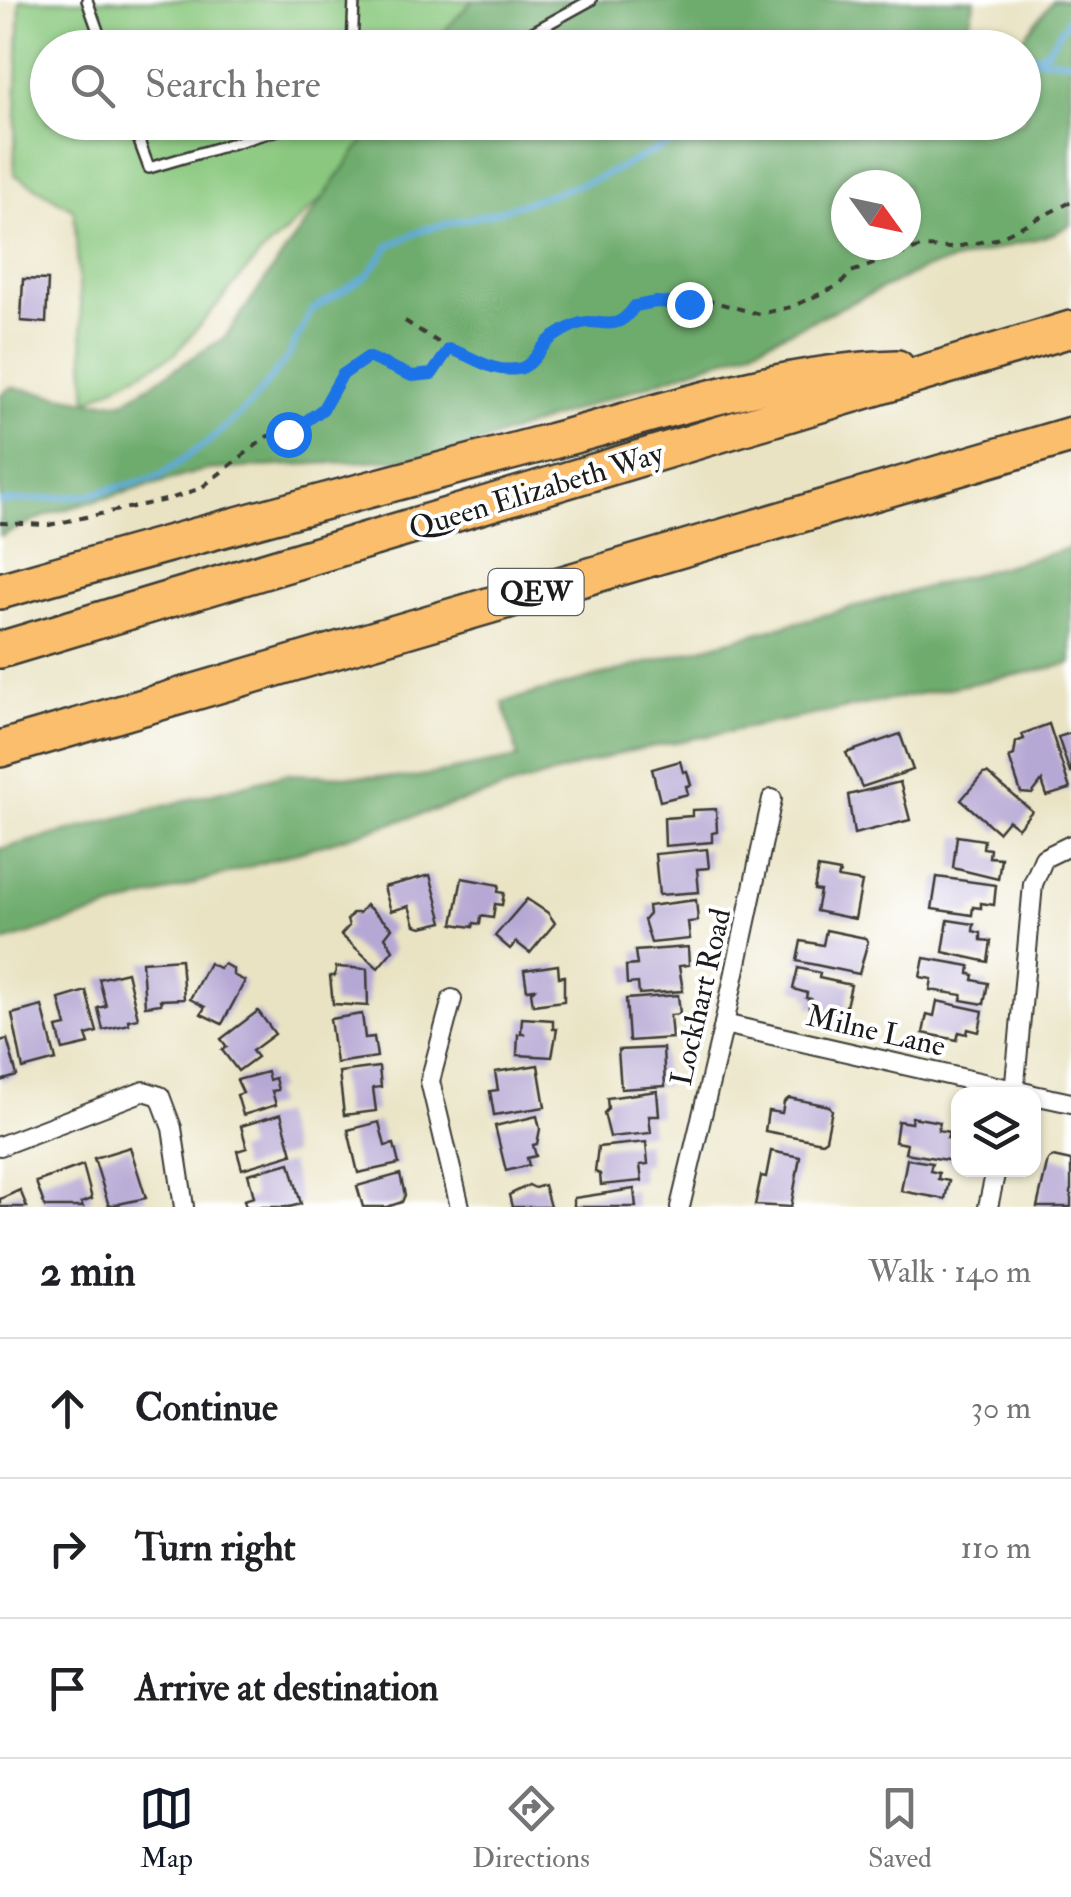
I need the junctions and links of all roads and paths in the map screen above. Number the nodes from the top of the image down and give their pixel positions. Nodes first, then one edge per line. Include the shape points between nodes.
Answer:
1 (86, 0) edge
2 (354, 0) edge
3 (591, 0) edge
4 (97, 30) edge
5 (353, 30) edge
6 (537, 30) edge
7 (139, 140) edge
8 (244, 140) edge
9 (1071, 202) edge
10 (405, 321) dead end
11 (1071, 329) edge
12 (449, 349) junction
13 (942, 366) junction
14 (1071, 435) edge
15 (0, 523) edge
16 (0, 591) edge
17 (0, 650) edge
18 (0, 749) edge
19 (772, 799) dead end
20 (1071, 845) edge
21 (452, 999) dead end
22 (724, 1024) junction
23 (993, 1087) edge
24 (1023, 1087) edge
25 (1041, 1097) edge
26 (1071, 1103) edge
27 (0, 1146) edge
28 (994, 1177) edge
29 (184, 1207) edge
30 (460, 1207) edge
31 (680, 1207) edge
32 (988, 1207) edge

1 - 4 lane
2 - 5 lane
3 - 6 lane
7 - 8 lane via 149,168
9 - 12 path via 996,240 921,247 759,314 700,298 635,306 613,325 578,323 517,369 480,365
10 - 12 path
11 - 13 highway, Queen Elizabeth Way
12 - 15 path via 432,374 412,376 368,357 342,375 323,409 288,434 268,436 201,488 50,524
13 - 16 highway via 844,370 706,400
13 - 17 highway, Queen Elizabeth Way
14 - 18 highway, QEW
19 - 22 street, Lockhart Road
20 - 24 street via 1044,858 1033,884
21 - 30 street via 430,1081
22 - 23 street, Milne Lane
22 - 31 street, Lockhart Road
25 - 26 street, Milne Lane
27 - 29 street via 144,1091 160,1096
28 - 32 street

